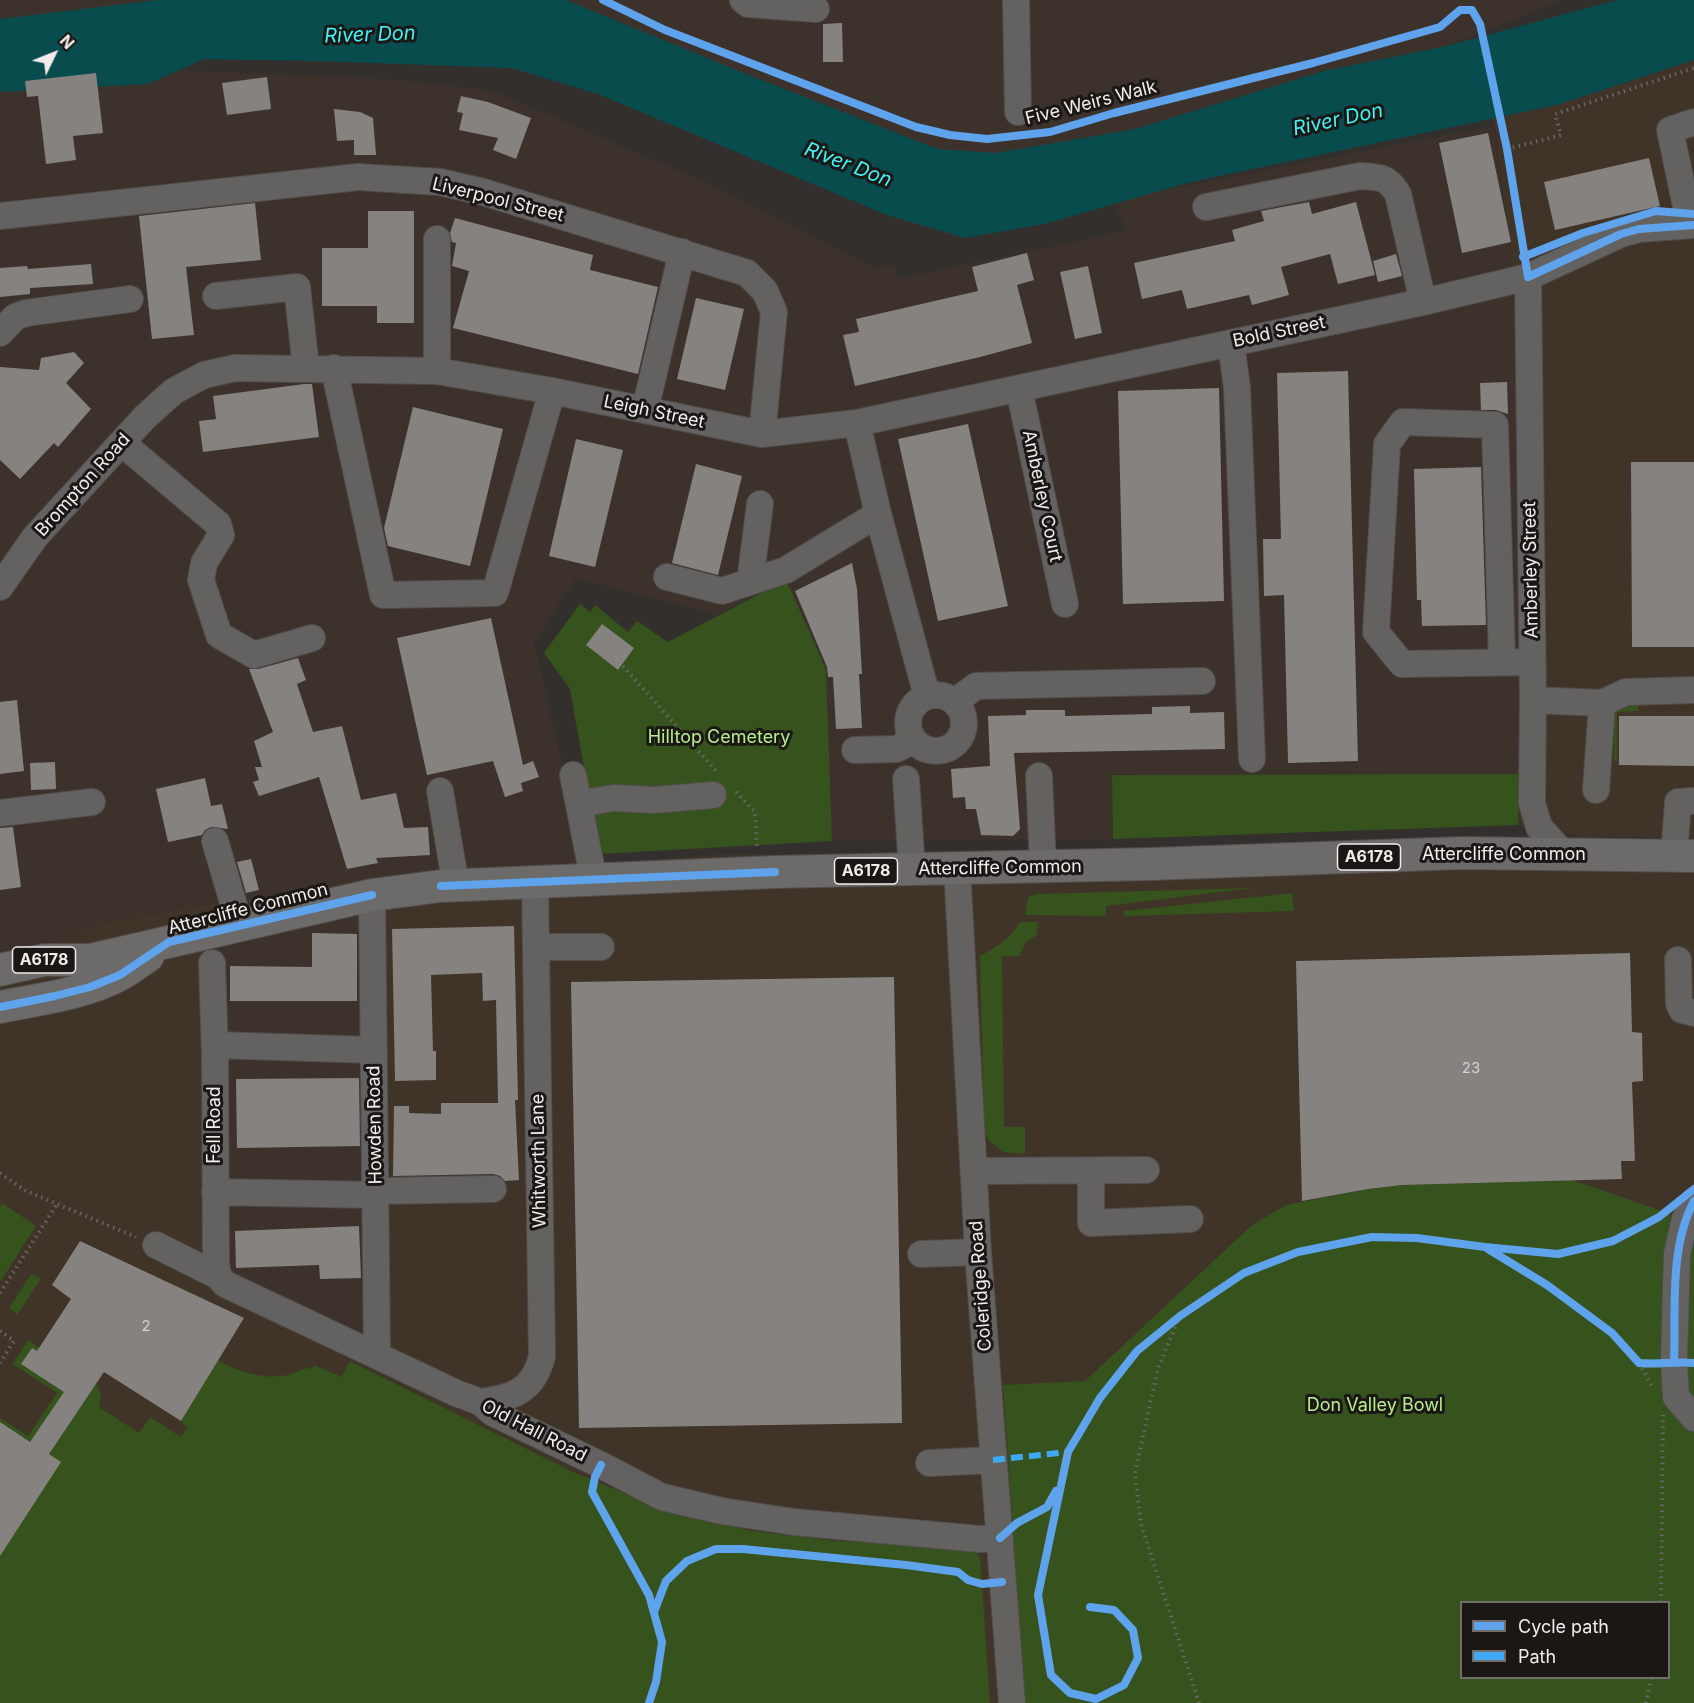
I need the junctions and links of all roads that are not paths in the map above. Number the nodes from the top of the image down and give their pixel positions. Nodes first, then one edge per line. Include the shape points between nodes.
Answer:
1 (743, 0) edge
2 (1016, 0) edge
3 (816, 9) dead end
4 (1018, 112) dead end
5 (1694, 122) edge
6 (1206, 207) dead end
7 (0, 216) edge
8 (1692, 225) edge
9 (437, 239) dead end
10 (682, 252) junction
11 (1528, 277) junction
12 (216, 296) dead end
13 (130, 299) dead end
14 (1423, 302) junction
15 (0, 333) edge
16 (1232, 343) junction
17 (306, 368) junction
18 (334, 368) junction
19 (437, 371) junction
20 (1019, 389) junction
21 (174, 391) joint
22 (552, 391) junction
23 (645, 410) junction
24 (857, 423) junction
25 (762, 434) junction
26 (122, 442) junction
27 (760, 504) dead end
28 (878, 514) junction
29 (667, 577) dead end
30 (750, 582) junction
31 (0, 586) edge
32 (1065, 604) dead end
33 (312, 638) dead end
34 (1502, 662) junction
35 (1532, 662) junction
36 (1202, 681) dead end
37 (1694, 690) edge
38 (927, 696) junction
39 (1533, 700) junction
40 (955, 702) junction
41 (1602, 703) junction
42 (913, 740) junction
43 (855, 750) dead end
44 (1252, 759) dead end
45 (573, 775) dead end
46 (1040, 776) dead end
47 (906, 779) dead end
48 (723, 787) road end
49 (1596, 790) dead end
50 (440, 791) dead end
51 (1686, 798) edge
52 (92, 802) dead end
53 (579, 804) junction
54 (0, 813) edge
55 (215, 842) dead end
56 (1563, 853) junction
57 (1684, 856) edge
58 (1043, 866) junction
59 (957, 868) junction
60 (912, 870) junction
61 (594, 881) junction
62 (535, 883) junction
63 (456, 886) junction
64 (372, 895) junction
65 (240, 926) junction
66 (169, 942) junction
67 (537, 947) junction
68 (601, 947) dead end
69 (90, 960) junction
70 (1678, 960) dead end
71 (212, 963) dead end
72 (0, 970) edge
73 (0, 993) edge
74 (0, 1007) edge
75 (1694, 1013) edge
76 (215, 1045) junction
77 (374, 1050) junction
78 (1146, 1170) dead end
79 (974, 1171) junction
80 (1091, 1171) junction
81 (493, 1189) dead end
82 (215, 1192) junction
83 (376, 1193) junction
84 (1694, 1201) edge
85 (1190, 1219) dead end
86 (156, 1245) road end
87 (978, 1252) junction
88 (921, 1254) dead end
89 (222, 1280) junction
90 (377, 1355) junction
91 (480, 1402) junction
92 (1694, 1418) edge
93 (993, 1460) junction
94 (929, 1463) dead end
95 (1000, 1538) junction
96 (1012, 1703) edge

1 - 3 street via 748,4
2 - 4 street
5 - 8 street via 1670,130
6 - 14 street via 1360,176 1380,177 1391,182 1398,194
7 - 10 street, Liverpool Street via 370,177 440,182 483,192
8 - 11 street, Bold Street via 1621,234
9 - 19 street
10 - 23 street
10 - 25 street, Liverpool Street via 747,273 765,291 774,312
11 - 14 street, Bold Street
11 - 35 street, Amberley Street
12 - 17 street via 297,287
13 - 15 street via 26,313 15,317
14 - 16 street, Bold Street
16 - 20 street, Bold Street
16 - 44 street
17 - 18 street, Leigh Street
17 - 21 street, Leigh Street via 235,368 204,375
18 - 19 street, Leigh Street
18 - 22 street via 383,595 495,593
19 - 22 street, Leigh Street
20 - 24 street, Bold Street
20 - 32 street, Amberley Court
21 - 26 street, Brompton Road
22 - 23 street, Leigh Street
23 - 25 street, Leigh Street
24 - 25 street, Leigh Street
24 - 28 street
26 - 31 street, Brompton Road via 35,537
26 - 33 street via 218,524 221,536 204,563 201,580 219,635 254,655
27 - 30 street
28 - 30 street via 786,570
28 - 38 street
29 - 30 street via 722,591
34 - 34 street via 1402,664 1376,632 1387,444 1403,422 1495,425
34 - 35 street
35 - 39 street, Amberley Street
36 - 40 street via 976,686
37 - 41 street via 1626,692
38 - 40 street via 937,695
38 - 42 street via 909,715
39 - 41 street
39 - 56 street, Amberley Street via 1532,803 1539,827
40 - 42 street via 964,719 964,729 954,745 937,752 920,747
41 - 49 street
42 - 43 street via 897,749
45 - 53 street
46 - 58 street
47 - 60 street
48 - 53 street via 654,800 613,798
50 - 63 street
51 - 57 street
52 - 54 street
53 - 61 street
55 - 65 street
56 - 57 main road, Attercliffe Common / A6178
56 - 58 main road, Attercliffe Common / A6178
58 - 59 main road, Attercliffe Common / A6178
59 - 60 main road, Attercliffe Common / A6178
59 - 79 street, Coleridge Road
60 - 61 main road, Attercliffe Common / A6178
61 - 62 main road, Attercliffe Common / A6178
62 - 63 main road, Attercliffe Common / A6178
62 - 67 street, Whitworth Lane
63 - 64 main road, Attercliffe Common / A6178
64 - 65 main road, Attercliffe Common / A6178
64 - 77 street, Howden Road
65 - 66 main road, Attercliffe Common / A6178
66 - 69 main road, Attercliffe Common / A6178
66 - 74 main road, Attercliffe Common / A6178 via 120,975 100,983
67 - 68 street
67 - 91 street, Whitworth Lane via 542,1356 530,1382 518,1392 505,1399
69 - 72 main road, Attercliffe Common / A6178 via 44,960
69 - 73 main road, Attercliffe Common / A6178 via 50,981
70 - 75 street via 1679,1004 1682,1010
71 - 76 street, Fell Road
76 - 77 street
76 - 82 street, Fell Road
77 - 83 street, Howden Road
78 - 80 street
79 - 80 street
79 - 87 street, Coleridge Road
80 - 85 street via 1091,1223
81 - 83 street
82 - 83 street
82 - 89 street, Fell Road via 216,1263
83 - 90 street, Howden Road
84 - 92 street via 1685,1218 1677,1254 1674,1361 1676,1397
86 - 89 street, Old Hall Road
87 - 88 street
87 - 93 street, Coleridge Road
89 - 90 street, Old Hall Road
90 - 91 street, Old Hall Road
91 - 95 street, Old Hall Road via 493,1413 662,1497 794,1522
93 - 94 street
93 - 95 street, Coleridge Road
95 - 96 street, Coleridge Road

